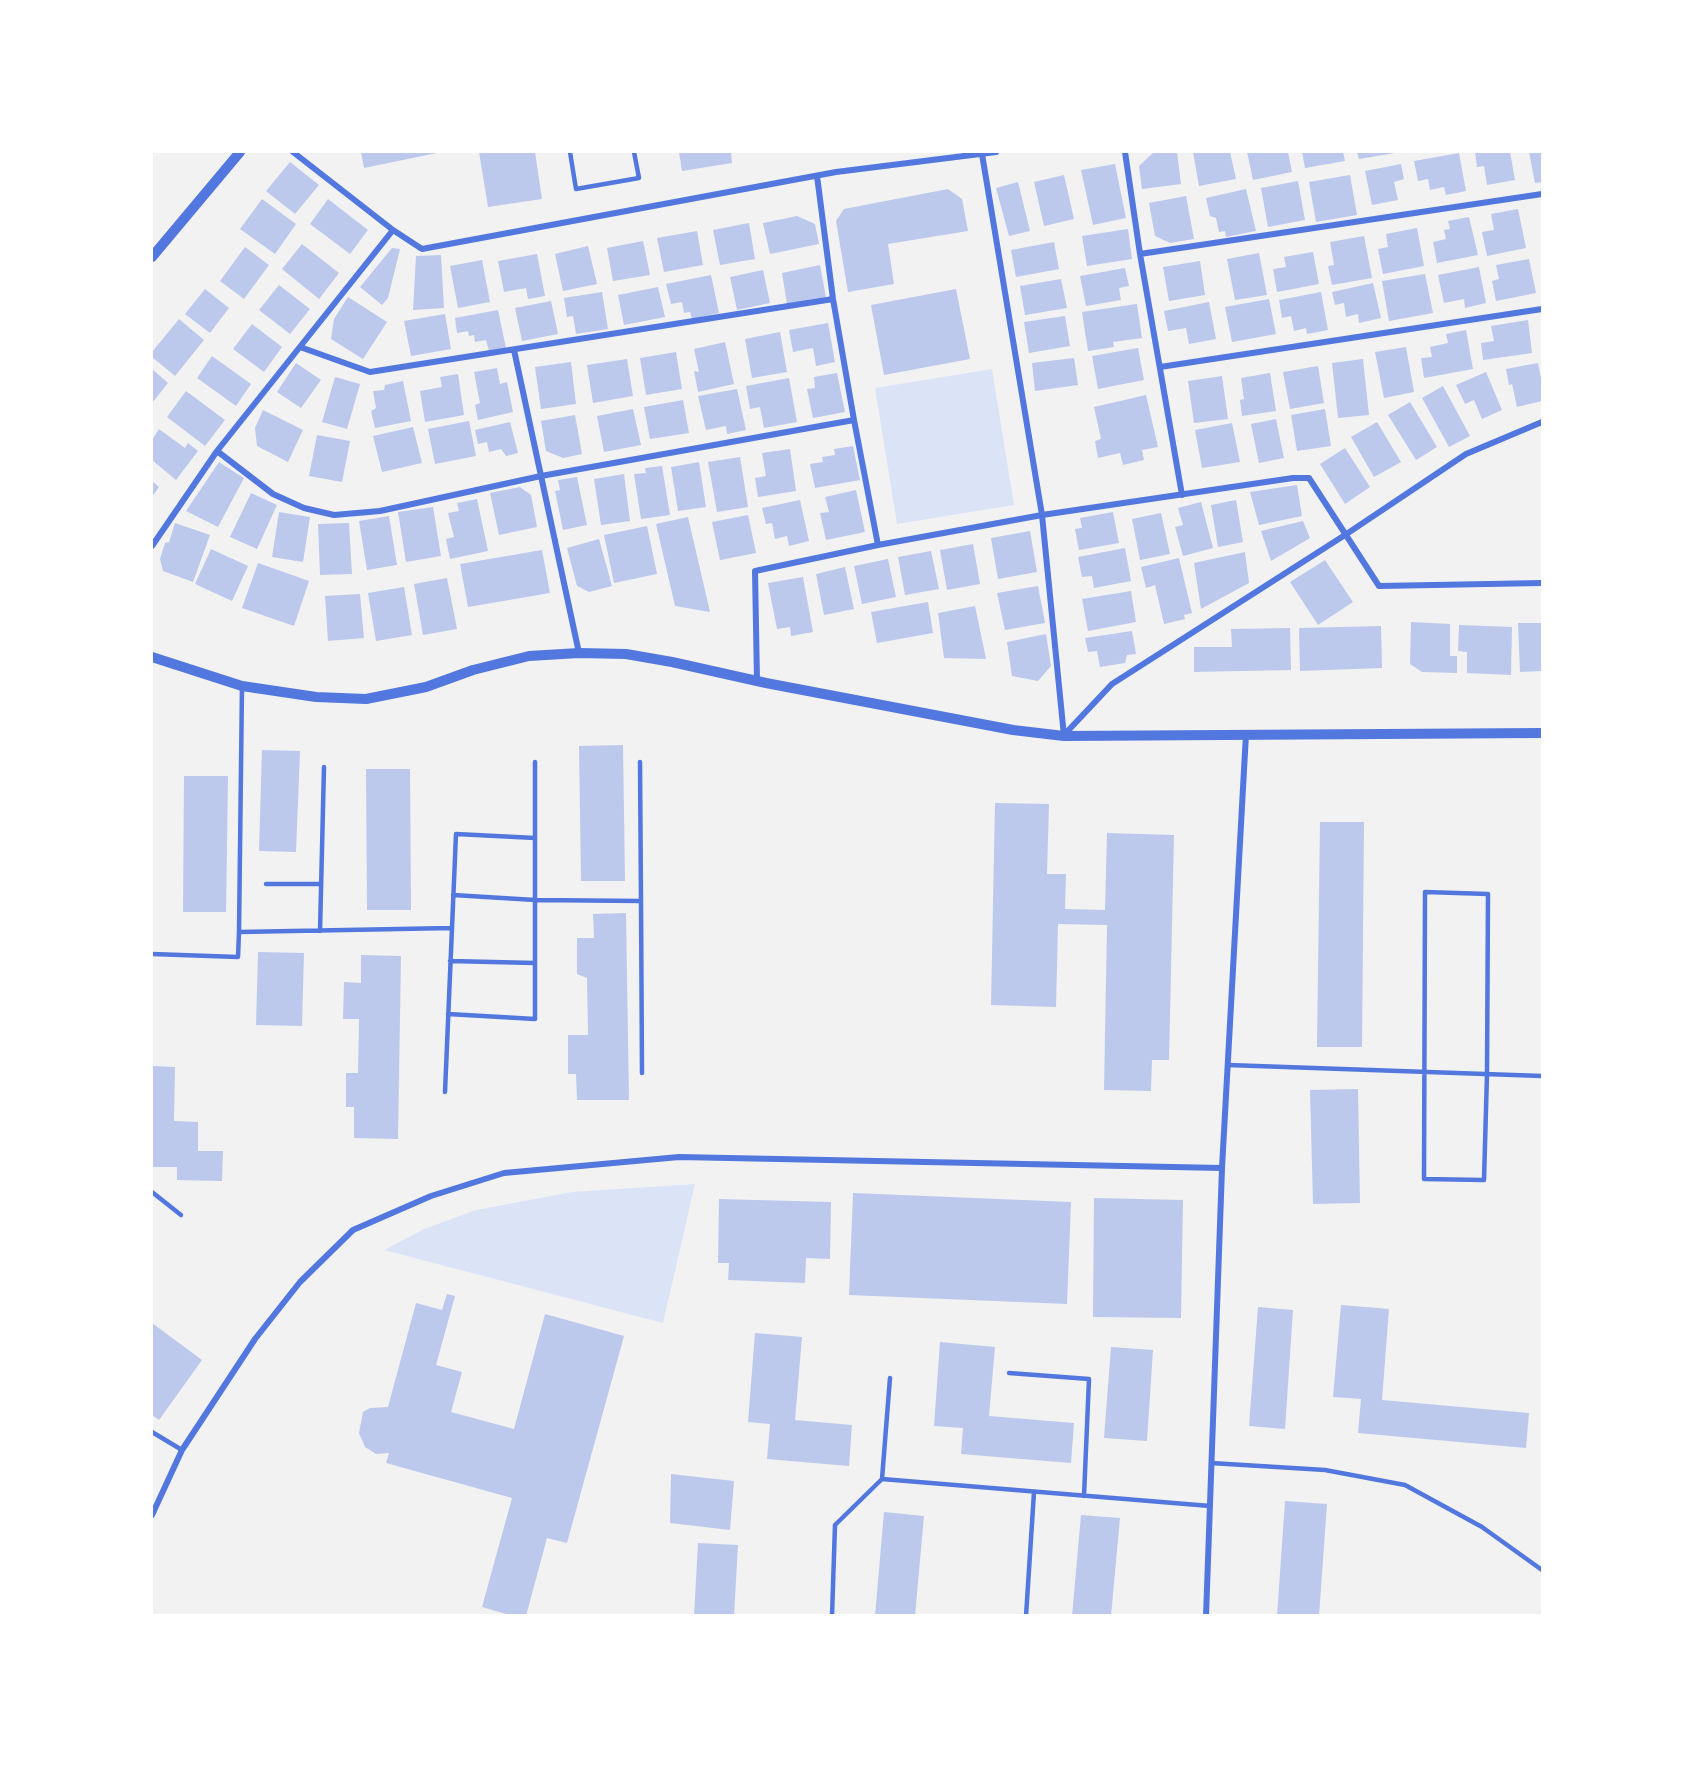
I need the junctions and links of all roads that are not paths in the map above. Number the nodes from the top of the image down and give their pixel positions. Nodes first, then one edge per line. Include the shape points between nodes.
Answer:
1 (240, 152) edge
2 (293, 152) edge
3 (570, 152) edge
4 (634, 152) edge
5 (996, 152) edge
6 (1125, 152) edge
7 (982, 154) junction
8 (817, 176) junction
9 (1542, 194) edge
10 (393, 230) junction
11 (1140, 254) junction
12 (152, 257) edge
13 (833, 299) junction
14 (1542, 309) edge
15 (300, 347) junction
16 (514, 350) junction
17 (1160, 367) junction
18 (854, 420) junction
19 (1542, 422) edge
20 (217, 451) junction
21 (541, 476) junction
22 (1182, 495) junction
23 (1042, 516) junction
24 (1345, 535) junction
25 (878, 545) junction
26 (152, 546) edge
27 (1542, 584) edge
28 (579, 653) junction
29 (152, 657) edge
30 (757, 681) junction
31 (243, 686) junction
32 (1542, 733) edge
33 (1246, 734) junction
34 (1064, 736) junction
35 (535, 762) dead end
36 (640, 762) dead end
37 (324, 767) dead end
38 (535, 838) junction
39 (266, 884) dead end
40 (321, 884) junction
41 (453, 895) junction
42 (535, 900) junction
43 (641, 901) junction
44 (452, 928) junction
45 (320, 931) junction
46 (239, 932) junction
47 (152, 954) edge
48 (450, 961) junction
49 (535, 963) junction
50 (448, 1014) junction
51 (1228, 1065) junction
52 (1426, 1072) junction
53 (642, 1073) dead end
54 (1487, 1074) junction
55 (1542, 1076) edge
56 (445, 1092) dead end
57 (1222, 1168) junction
58 (152, 1192) edge
59 (182, 1215) dead end
60 (1009, 1373) dead end
61 (890, 1378) dead end
62 (152, 1432) edge
63 (182, 1450) junction
64 (1211, 1463) junction
65 (882, 1479) junction
66 (1034, 1492) junction
67 (1084, 1496) junction
68 (1210, 1506) junction
69 (152, 1515) edge
70 (1542, 1570) edge
71 (832, 1616) edge
72 (1026, 1616) edge
73 (1206, 1616) edge

1 - 12 street
2 - 10 street
3 - 4 lane via 576,189 639,178
5 - 7 street
6 - 11 street
7 - 8 street
7 - 23 street
8 - 10 street via 422,249
8 - 13 street
9 - 11 street
10 - 15 street
11 - 17 street
13 - 16 street
13 - 18 street
14 - 17 street
15 - 16 street via 370,372
15 - 20 street
16 - 21 street
17 - 22 street
18 - 21 street
18 - 25 street
19 - 24 street via 1466,454
20 - 21 street via 273,494 304,508 334,515 380,511
20 - 26 street
21 - 28 street
22 - 23 street
22 - 24 street via 1309,478
23 - 25 street
23 - 34 street
24 - 27 street via 1379,586
24 - 34 street via 1112,684
25 - 30 street via 755,571
28 - 30 street via 626,654
28 - 31 street via 529,656 426,687 366,699 316,697
29 - 31 street
30 - 34 street via 1001,728
31 - 46 lane
32 - 33 street
33 - 34 street
33 - 51 street
35 - 38 lane
36 - 43 lane
37 - 40 lane
38 - 41 lane via 456,834
38 - 42 lane
39 - 40 lane
40 - 45 lane
41 - 42 lane
41 - 44 lane
42 - 43 lane
42 - 49 lane
43 - 53 lane
44 - 45 lane
44 - 48 lane
45 - 46 lane
46 - 47 lane via 238,957
48 - 49 lane
48 - 50 lane
49 - 50 lane via 535,1019
50 - 56 lane
51 - 52 lane
51 - 57 street
52 - 54 lane
52 - 54 lane via 1424,1179 1484,1180
52 - 54 lane via 1425,892 1488,894
54 - 55 lane
57 - 63 street via 679,1157 504,1173 431,1196 353,1230 300,1282 255,1339
57 - 64 street
58 - 59 lane
60 - 67 lane via 1089,1379
61 - 65 lane
62 - 63 lane
63 - 69 street
64 - 68 street
64 - 70 lane via 1325,1470 1405,1485 1482,1527
65 - 66 lane
65 - 71 lane via 835,1525
66 - 67 lane
66 - 72 lane
67 - 68 lane
68 - 73 street

